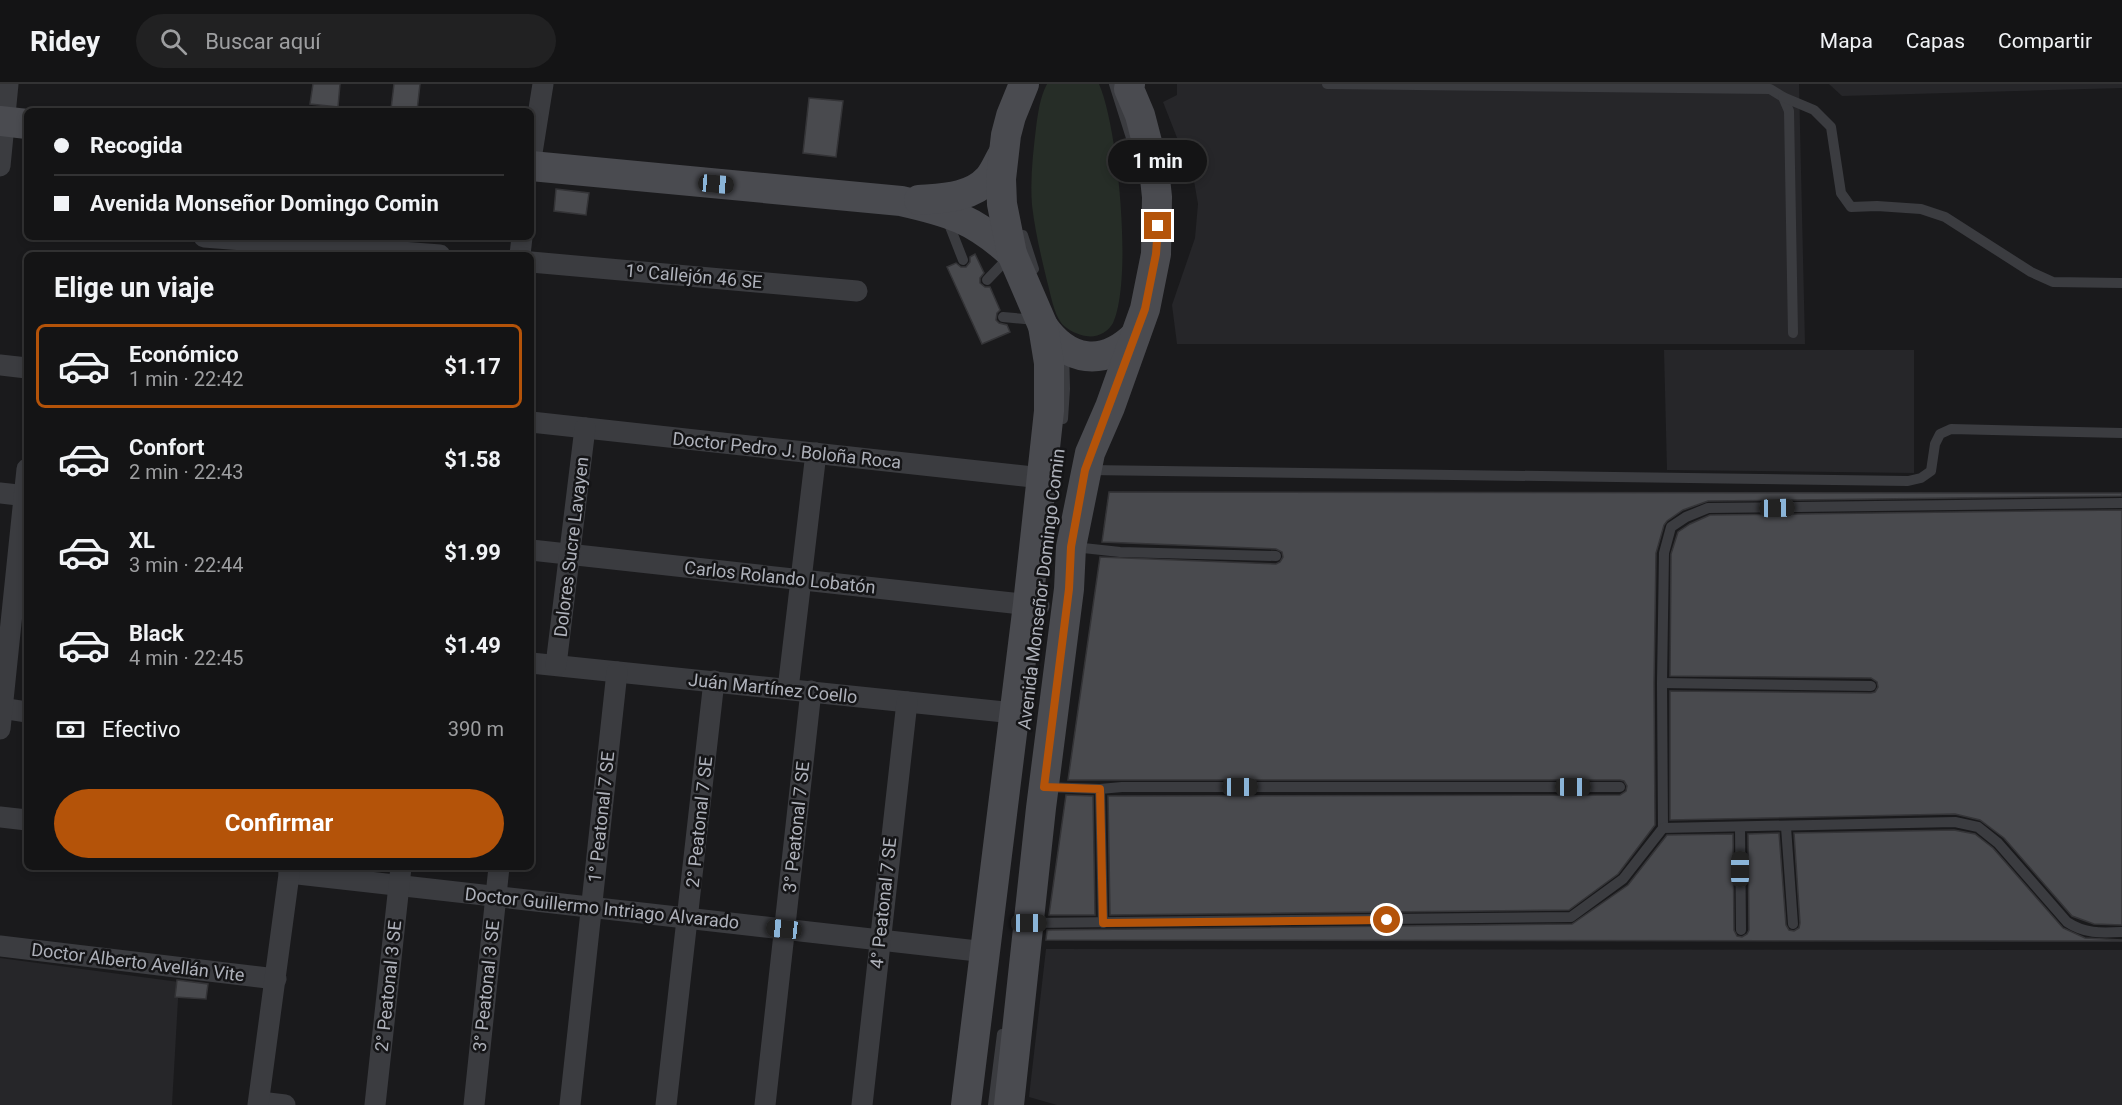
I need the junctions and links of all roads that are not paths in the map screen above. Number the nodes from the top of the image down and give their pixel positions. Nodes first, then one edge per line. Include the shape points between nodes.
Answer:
1 (8, 84) edge
2 (543, 84) edge
3 (1327, 84) edge
4 (1124, 85) edge
5 (1028, 94) edge
6 (1783, 97) junction
7 (10, 122) edge
8 (534, 140) edge
9 (1134, 148) dead end
10 (1011, 153) junction
11 (0, 165) edge
12 (534, 166) edge
13 (901, 201) junction
14 (944, 211) junction
15 (243, 240) edge
16 (1016, 241) junction
17 (401, 252) edge
18 (963, 260) dead end
19 (534, 262) edge
20 (1039, 279) dead end
21 (987, 280) dead end
22 (2122, 283) edge
23 (857, 291) dead end
24 (1003, 317) dead end
25 (1046, 322) junction
26 (1793, 333) dead end
27 (1124, 343) junction
28 (1064, 349) junction
29 (0, 365) edge
30 (24, 368) edge
31 (534, 422) edge
32 (585, 428) junction
33 (1087, 432) dead end
34 (2122, 433) edge
35 (1061, 434) dead end
36 (816, 453) junction
37 (1081, 465) junction
38 (1042, 478) junction
39 (0, 493) edge
40 (24, 496) edge
41 (2122, 503) edge
42 (1068, 504) dead end
43 (24, 513) edge
44 (1071, 547) junction
45 (534, 550) edge
46 (569, 554) junction
47 (1276, 556) dead end
48 (1059, 578) dead end
49 (801, 579) junction
50 (13, 605) edge
51 (1036, 606) junction
52 (534, 663) edge
53 (556, 665) junction
54 (1032, 665) dead end
55 (617, 672) junction
56 (1030, 676) dead end
57 (714, 681) junction
58 (1662, 683) junction
59 (1871, 686) dead end
60 (788, 689) junction
61 (1044, 691) dead end
62 (811, 692) junction
63 (907, 702) junction
64 (24, 711) edge
65 (1020, 712) junction
66 (1, 715) edge
67 (1044, 787) junction
68 (1620, 787) dead end
69 (1100, 789) junction
70 (1013, 816) dead end
71 (0, 817) edge
72 (24, 820) edge
73 (1786, 827) junction
74 (1664, 828) junction
75 (1740, 828) junction
76 (1027, 832) dead end
77 (290, 870) edge
78 (499, 870) edge
79 (400, 876) edge
80 (496, 896) junction
81 (591, 907) junction
82 (688, 918) junction
83 (1029, 923) junction
84 (1103, 923) junction
85 (1793, 924) dead end
86 (784, 929) junction
87 (1741, 930) dead end
88 (2122, 933) edge
89 (879, 940) junction
90 (0, 946) edge
91 (993, 950) junction
92 (276, 979) junction
93 (1003, 1022) dead end
94 (259, 1104) edge
95 (285, 1105) edge
96 (375, 1105) edge
97 (474, 1105) edge
98 (570, 1105) edge
99 (666, 1105) edge
100 (765, 1105) edge
101 (862, 1105) edge
102 (966, 1105) edge
103 (993, 1105) edge
104 (1009, 1105) edge

1 - 7 street
2 - 8 street
3 - 6 lane via 1770,89
4 - 9 lane, Avenida Monseñor Domingo Comin
4 - 27 main road, Avenida Monseñor Domingo Comin via 1148,142 1157,198 1156,254 1147,300
5 - 10 main road, Avenida Monseñor Domingo Comin via 1011,116
6 - 22 lane via 1815,110 1831,128 1841,193 1851,207 1921,209 1945,217 2053,282
6 - 26 lane via 1788,111
7 - 11 street
10 - 13 main road via 987,180 965,193
10 - 16 main road, Avenida Monseñor Domingo Comin via 1002,204
12 - 13 main road
13 - 14 main road
14 - 16 main road via 992,235
14 - 18 lane
15 - 17 street
16 - 20 lane, Avenida Monseñor Domingo Comin via 1026,247
16 - 21 lane
16 - 25 main road, Avenida Monseñor Domingo Comin
19 - 23 street, 1º Callejón 46 SE
24 - 25 lane
25 - 28 main road via 1052,339
25 - 38 main road, Avenida Monseñor Domingo Comin via 1050,384
27 - 28 main road via 1110,354 1094,357
27 - 37 main road, Avenida Monseñor Domingo Comin via 1110,407
28 - 35 lane, Avenida Monseñor Domingo Comin
29 - 30 street
31 - 32 street, Doctor Pedro J. Boloña Roca
32 - 36 street, Doctor Pedro J. Boloña Roca
32 - 46 street, Dolores Sucre Lavayen
33 - 37 lane, Avenida Monseñor Domingo Comin
34 - 37 lane via 1952,429 1940,434 1935,444 1931,471 1908,481
36 - 38 street, Doctor Pedro J. Boloña Roca
36 - 49 street
37 - 44 main road, Avenida Monseñor Domingo Comin
38 - 51 main road, Avenida Monseñor Domingo Comin
39 - 40 street
41 - 58 lane via 1708,508 1671,527 1664,553
42 - 48 lane, Avenida Monseñor Domingo Comin
43 - 50 street
44 - 47 lane
44 - 67 main road, Avenida Monseñor Domingo Comin
45 - 46 street, Carlos Rolando Lobatón
46 - 49 street, Carlos Rolando Lobatón
46 - 53 street, Dolores Sucre Lavayen
49 - 51 street, Carlos Rolando Lobatón
49 - 60 street
50 - 66 street
51 - 65 main road, Avenida Monseñor Domingo Comin
52 - 53 street, Juán Martínez Coello
53 - 55 street, Juán Martínez Coello
54 - 56 lane, Avenida Monseñor Domingo Comin
55 - 57 street, Juán Martínez Coello
55 - 81 street, 1° Peatonal 7 SE
57 - 60 street, Juán Martínez Coello
57 - 82 street, 2° Peatonal 7 SE
58 - 59 lane
58 - 74 lane
60 - 62 street, Juán Martínez Coello
61 - 76 lane, Avenida Monseñor Domingo Comin
62 - 63 street, Juán Martínez Coello
62 - 86 street, 3° Peatonal 7 SE
63 - 65 street, Juán Martínez Coello
63 - 89 street, 4° Peatonal 7 SE
64 - 66 street
65 - 70 lane, Avenida Monseñor Domingo Comin
65 - 91 main road, Avenida Monseñor Domingo Comin
67 - 69 lane
67 - 83 main road, Avenida Monseñor Domingo Comin
68 - 69 lane
69 - 84 lane
71 - 72 street
73 - 75 lane
73 - 85 lane
73 - 88 lane via 1955,822 1978,827 1998,843 2067,922 2088,933
74 - 75 lane
74 - 84 lane via 1623,879 1571,917
75 - 87 lane
77 - 79 street, Doctor Guillermo Intriago Alvarado
77 - 92 street
78 - 80 street, 3° Peatonal 3 SE
79 - 80 street, Doctor Guillermo Intriago Alvarado
79 - 96 street, 2° Peatonal 3 SE
80 - 81 street, Doctor Guillermo Intriago Alvarado
80 - 97 street, 3° Peatonal 3 SE
81 - 82 street, Doctor Guillermo Intriago Alvarado
81 - 98 street, 1° Peatonal 7 SE
82 - 86 street, Doctor Guillermo Intriago Alvarado
82 - 99 street, 2° Peatonal 7 SE
83 - 84 lane
83 - 104 main road, Avenida Monseñor Domingo Comin
86 - 89 street, Doctor Guillermo Intriago Alvarado
86 - 100 street, 3° Peatonal 7 SE
89 - 91 street, Doctor Guillermo Intriago Alvarado
89 - 101 street, 4° Peatonal 7 SE
90 - 92 street, Doctor Alberto Avellán Vite
91 - 102 main road, Avenida Monseñor Domingo Comin
92 - 94 street
93 - 103 lane
94 - 95 street

